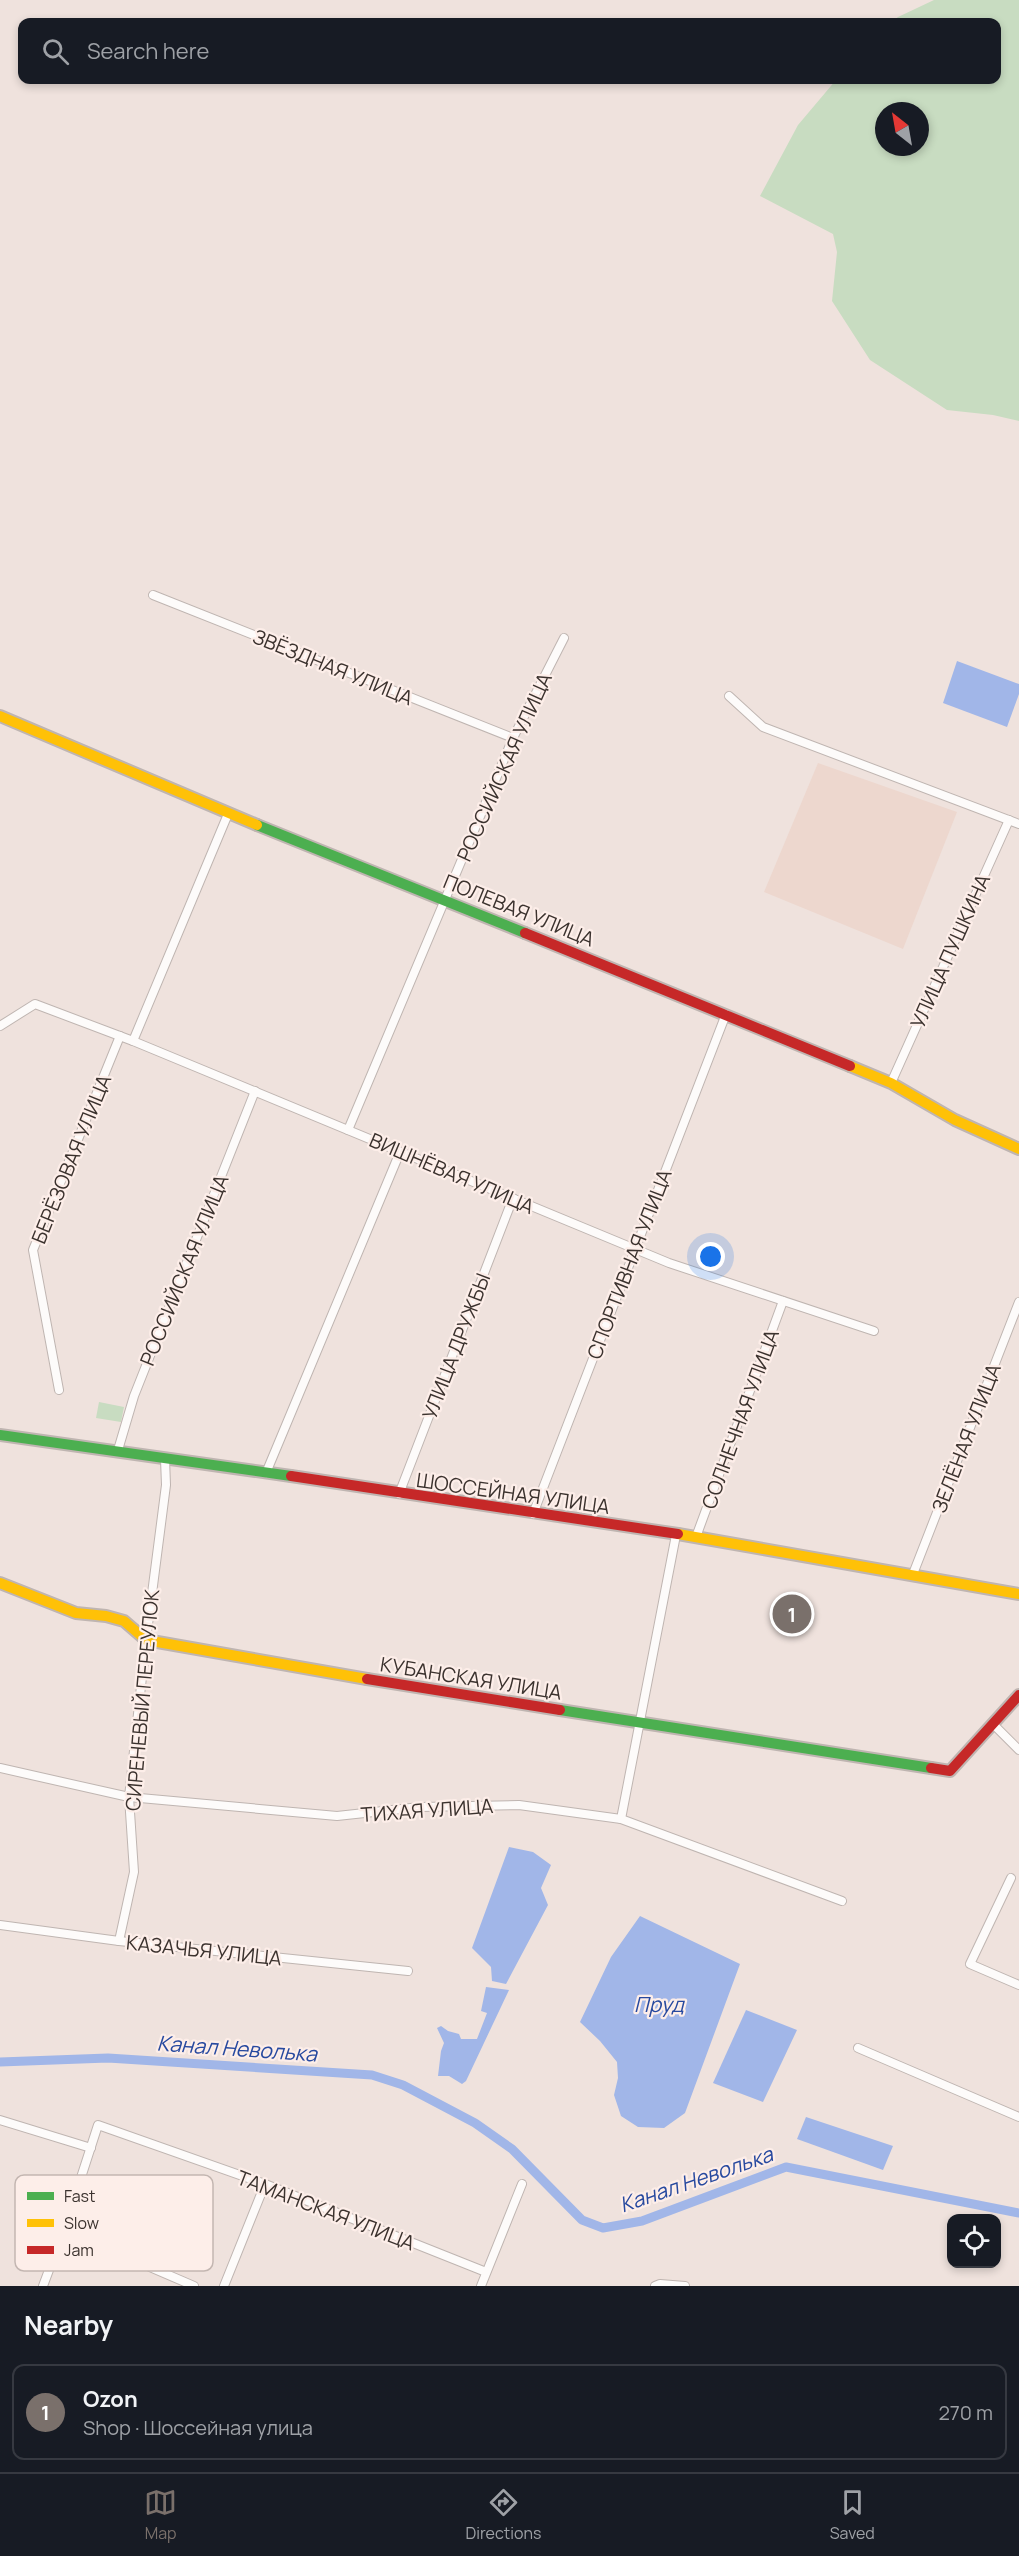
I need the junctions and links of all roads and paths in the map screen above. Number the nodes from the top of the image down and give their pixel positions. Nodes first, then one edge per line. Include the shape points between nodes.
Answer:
1 (153, 595) dead end
2 (564, 638) dead end
3 (729, 696) dead end
4 (0, 716) edge
5 (513, 738) junction
6 (228, 814) junction
7 (1009, 819) junction
8 (1019, 824) edge
9 (446, 900) junction
10 (726, 1014) junction
11 (0, 1026) edge
12 (120, 1036) junction
13 (133, 1041) junction
14 (891, 1083) junction
15 (255, 1091) junction
16 (348, 1130) junction
17 (1019, 1149) edge
18 (400, 1152) junction
19 (513, 1198) junction
20 (634, 1250) junction
21 (783, 1301) junction
22 (1019, 1302) edge
23 (874, 1331) dead end
24 (59, 1390) dead end
25 (0, 1435) edge
26 (118, 1450) junction
27 (165, 1459) junction
28 (266, 1473) junction
29 (399, 1494) junction
30 (533, 1514) junction
31 (676, 1535) junction
32 (696, 1537) junction
33 (913, 1574) junction
34 (0, 1583) edge
35 (1019, 1594) edge
36 (146, 1640) junction
37 (1019, 1695) edge
38 (639, 1721) junction
39 (994, 1725) junction
40 (1019, 1750) edge
41 (0, 1768) edge
42 (129, 1797) junction
43 (621, 1819) junction
44 (1011, 1878) dead end
45 (842, 1901) dead end
46 (0, 1924) edge
47 (119, 1941) junction
48 (408, 1971) dead end
49 (1019, 1985) edge
50 (858, 2048) dead end
51 (1019, 2117) edge
52 (0, 2120) edge
53 (92, 2148) junction
54 (83, 2175) edge
55 (266, 2184) junction
56 (522, 2184) dead end
57 (49, 2271) edge
58 (159, 2271) edge
59 (486, 2272) junction
60 (43, 2286) edge
61 (194, 2286) edge
62 (224, 2286) edge
63 (481, 2286) edge
64 (655, 2286) edge
65 (685, 2286) edge

1 - 5 street, ЗВЁЗДНАЯ УЛИЦА
2 - 5 street, РОССИЙСКАЯ УЛИЦА
3 - 7 street via 763,727
4 - 6 street, ПОЛЕВАЯ УЛИЦА
5 - 9 street, РОССИЙСКАЯ УЛИЦА
6 - 9 street, ПОЛЕВАЯ УЛИЦА
6 - 13 street
7 - 8 street
7 - 14 street, УЛИЦА ПУШКИНА
9 - 10 street, ПОЛЕВАЯ УЛИЦА
9 - 16 street, РОССИЙСКАЯ УЛИЦА
10 - 14 street, ПОЛЕВАЯ УЛИЦА
10 - 20 street, СПОРТИВНАЯ УЛИЦА
11 - 12 street, ВИШНЁВАЯ УЛИЦА via 35,1004
12 - 13 street, ВИШНЁВАЯ УЛИЦА
12 - 24 street, БЕРЁЗОВАЯ УЛИЦА via 33,1250
13 - 15 street, ВИШНЁВАЯ УЛИЦА
14 - 17 street, ПОЛЕВАЯ УЛИЦА via 956,1120
15 - 16 street, ВИШНЁВАЯ УЛИЦА
15 - 26 street, РОССИЙСКАЯ УЛИЦА via 134,1396
16 - 18 street, ВИШНЁВАЯ УЛИЦА
18 - 19 street, ВИШНЁВАЯ УЛИЦА
18 - 28 street
19 - 20 street, ВИШНЁВАЯ УЛИЦА
19 - 29 street, УЛИЦА ДРУЖБЫ
20 - 21 street, ВИШНЁВАЯ УЛИЦА
20 - 30 street, СПОРТИВНАЯ УЛИЦА
21 - 23 street, ВИШНЁВАЯ УЛИЦА
21 - 32 street, СОЛНЕЧНАЯ УЛИЦА
22 - 33 street, ЗЕЛЁНАЯ УЛИЦА
25 - 26 street, ШОССЕЙНАЯ УЛИЦА
26 - 27 street, ШОССЕЙНАЯ УЛИЦА
27 - 28 street, ШОССЕЙНАЯ УЛИЦА
27 - 36 street, СИРЕНЕВЫЙ ПЕРЕУЛОК via 166,1485
28 - 29 street, ШОССЕЙНАЯ УЛИЦА
29 - 30 street, ШОССЕЙНАЯ УЛИЦА
30 - 31 street, ШОССЕЙНАЯ УЛИЦА
31 - 32 street, ШОССЕЙНАЯ УЛИЦА
31 - 38 street
32 - 33 street, ШОССЕЙНАЯ УЛИЦА
33 - 35 street, ШОССЕЙНАЯ УЛИЦА
34 - 36 street via 76,1613 124,1621
36 - 38 street, КУБАНСКАЯ УЛИЦА via 481,1699
36 - 42 street, СИРЕНЕВЫЙ ПЕРЕУЛОК
37 - 39 street
38 - 39 street, КУБАНСКАЯ УЛИЦА via 950,1771
38 - 43 street
39 - 40 street
41 - 42 street, ТИХАЯ УЛИЦА
42 - 43 street, ТИХАЯ УЛИЦА via 337,1816 420,1807 519,1805
42 - 47 street, СИРЕНЕВЫЙ ПЕРЕУЛОК via 134,1872
43 - 45 street, ТИХАЯ УЛИЦА
44 - 49 street via 970,1964
46 - 47 street, КАЗАЧЬЯ УЛИЦА
47 - 48 street, КАЗАЧЬЯ УЛИЦА
50 - 51 street
52 - 53 street
53 - 54 street
53 - 55 street, ТАМАНСКАЯ УЛИЦА via 98,2125
55 - 59 street, ТАМАНСКАЯ УЛИЦА
55 - 62 street
56 - 59 street
57 - 60 street
58 - 61 street
59 - 63 street
64 - 65 street

